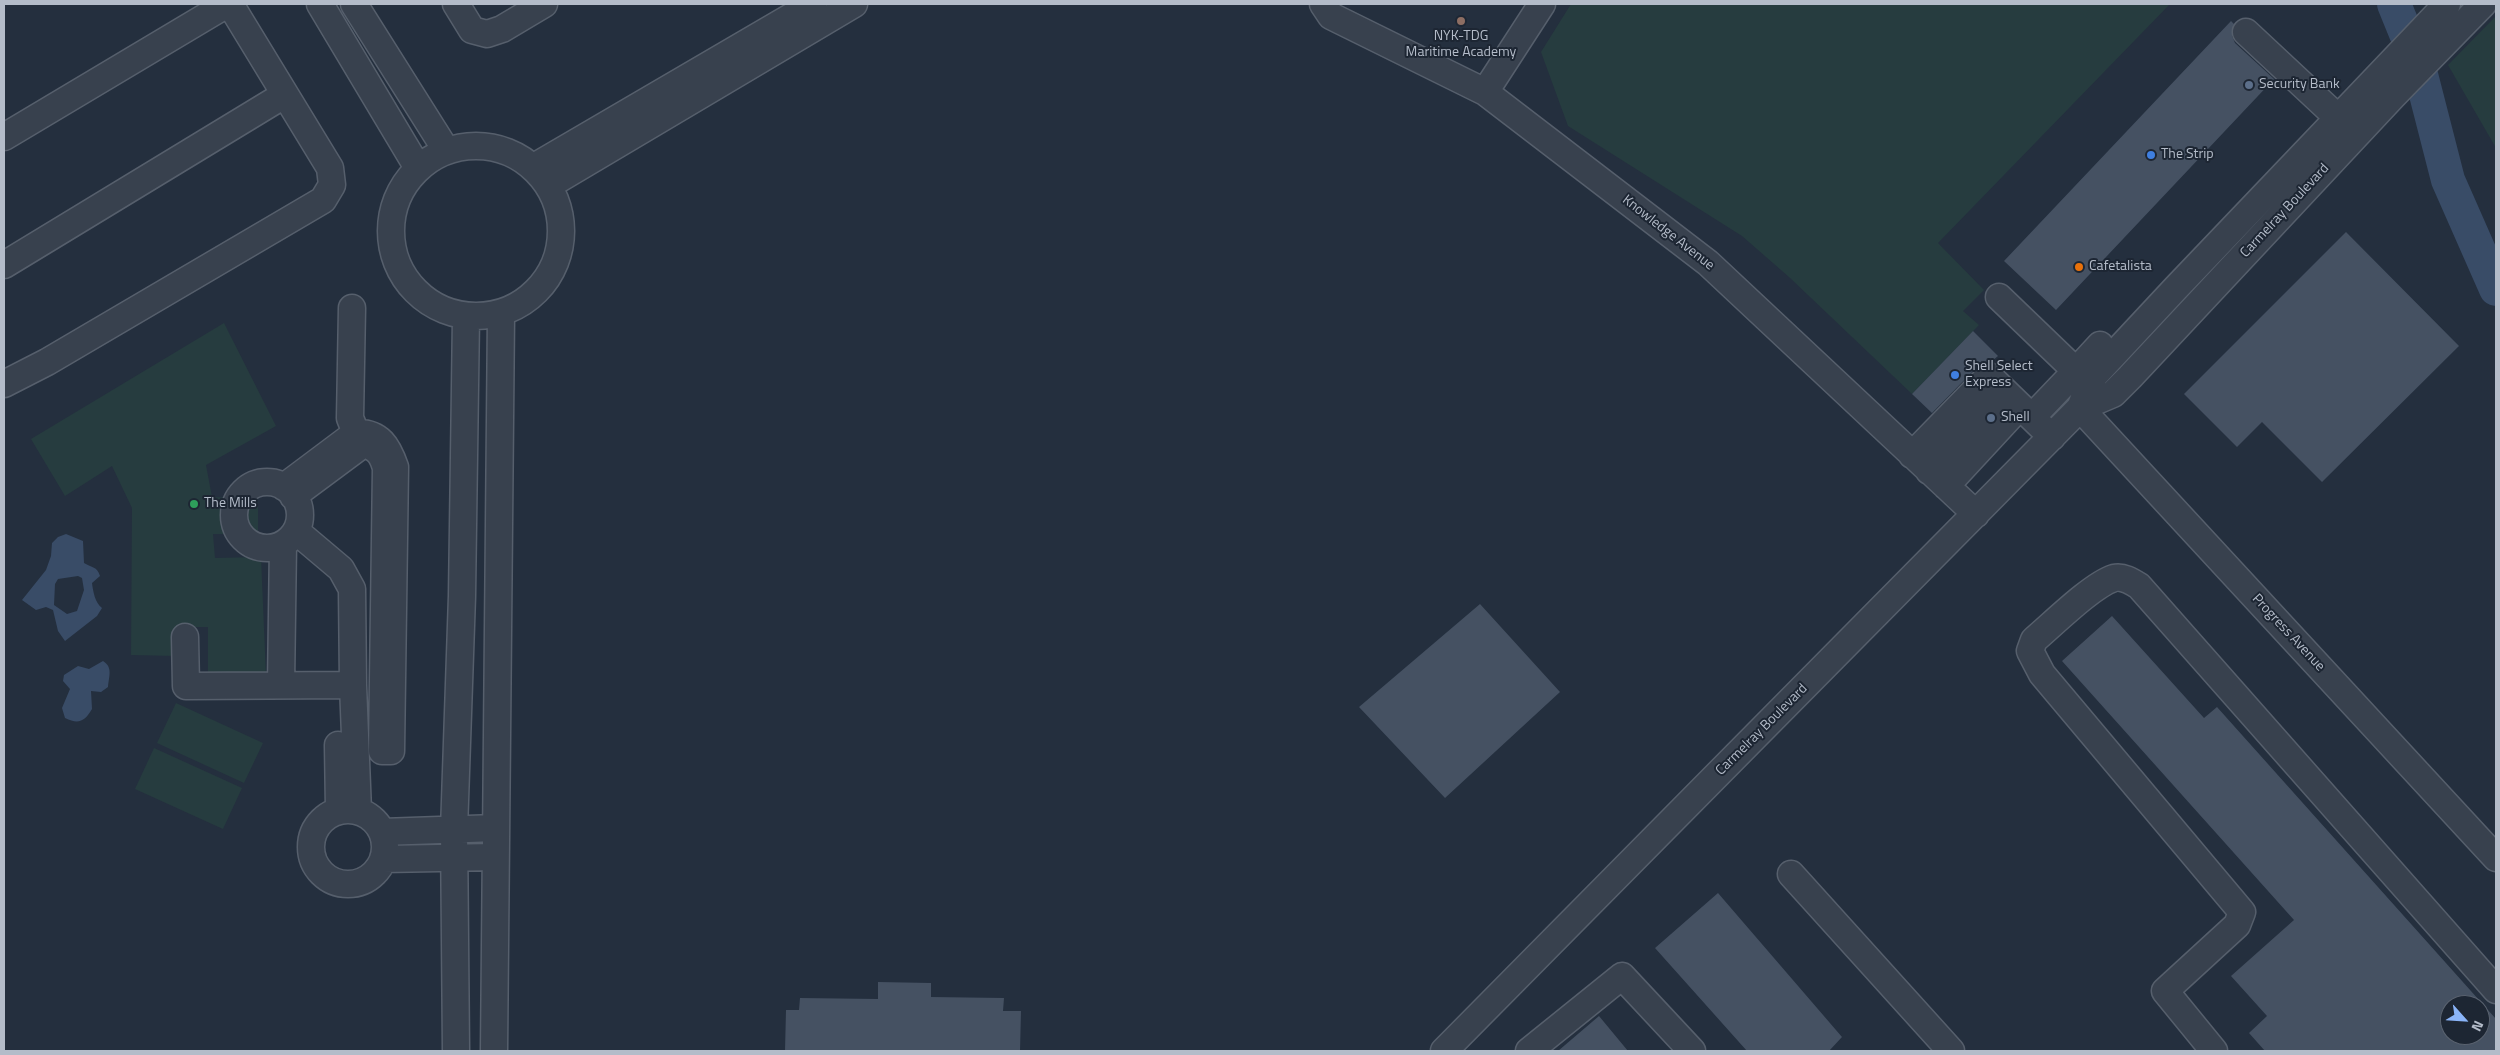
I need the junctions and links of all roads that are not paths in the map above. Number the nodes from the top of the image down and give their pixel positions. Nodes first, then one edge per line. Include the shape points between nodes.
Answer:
1 (229, 4) edge
2 (320, 4) edge
3 (354, 4) edge
4 (456, 4) edge
5 (544, 4) edge
6 (812, 4) edge
7 (854, 4) edge
8 (1323, 4) edge
9 (1542, 4) edge
10 (2446, 4) edge
11 (2483, 4) edge
12 (2246, 32) dead end
13 (2382, 90) junction
14 (1485, 92) junction
15 (284, 95) junction
16 (2332, 114) junction
17 (2357, 136) junction
18 (4, 137) edge
19 (446, 150) junction
20 (418, 168) junction
21 (542, 176) junction
22 (4, 265) edge
23 (2169, 283) junction
24 (1999, 297) dead end
25 (352, 308) dead end
26 (501, 314) junction
27 (466, 317) junction
28 (2076, 371) junction
29 (4, 384) edge
30 (2019, 405) junction
31 (2080, 408) junction
32 (356, 433) junction
33 (2052, 437) junction
34 (1929, 471) junction
35 (289, 491) junction
36 (1976, 514) junction
37 (290, 539) junction
38 (463, 546) junction
39 (499, 547) junction
40 (461, 620) junction
41 (498, 620) junction
42 (185, 637) dead end
43 (281, 685) junction
44 (345, 685) junction
45 (349, 811) junction
46 (496, 828) junction
47 (454, 830) junction
48 (382, 832) junction
49 (456, 857) junction
50 (495, 857) junction
51 (2496, 858) edge
52 (383, 859) junction
53 (1791, 874) dead end
54 (2496, 990) edge
55 (456, 1051) edge
56 (494, 1051) edge
57 (1444, 1051) edge
58 (1529, 1051) edge
59 (1692, 1051) edge
60 (1951, 1051) edge
61 (2214, 1051) edge

1 - 15 street
1 - 18 street
2 - 20 street
3 - 19 street
4 - 5 street via 472,30 487,34 502,29
6 - 21 street
7 - 21 street
8 - 14 street, Knowledge Avenue via 1331,16
9 - 14 street
10 - 13 street, Carmelray Boulevard
11 - 13 street, Carmelray Boulevard via 2459,28
12 - 16 street
13 - 16 street, Carmelray Boulevard
13 - 17 street, Carmelray Boulevard
14 - 34 street, Knowledge Avenue via 1708,263
15 - 22 street
15 - 29 street via 330,168 332,185 323,200
16 - 17 street
16 - 23 street, Carmelray Boulevard
17 - 31 street, Carmelray Boulevard via 2113,394
19 - 20 street
19 - 21 street via 476,144 507,150
20 - 27 street via 398,194 390,226 394,258 410,286 428,302
21 - 26 street via 561,214 561,246 550,275 529,299
23 - 28 street
23 - 31 street, Carmelray Boulevard via 2092,378
24 - 28 street
25 - 32 street via 350,418
26 - 27 street
26 - 39 street
27 - 38 street
28 - 30 street
30 - 33 street
30 - 34 street
30 - 34 street via 1989,376
31 - 33 street, Carmelray Boulevard
31 - 51 street, Progress Avenue
32 - 35 street
32 - 35 street via 377,436 389,449 395,467 391,751 382,751 386,468 383,455 375,447 364,444
33 - 36 street, Carmelray Boulevard
34 - 36 street, Knowledge Avenue
35 - 37 street via 300,510
35 - 37 street via 275,483 261,482 248,488 239,496 234,508 234,521 246,542 258,548 271,549
36 - 57 street, Carmelray Boulevard
37 - 43 street
37 - 44 street via 341,569 352,589
38 - 39 street
38 - 40 street
39 - 41 street
40 - 41 street
40 - 47 street
41 - 46 street
42 - 43 street via 186,686
43 - 44 street
44 - 45 street
45 - 48 street via 374,819
45 - 52 street via 322,820 312,835 314,863 323,875 349,884 364,880 377,871
46 - 47 street
46 - 50 street
47 - 48 street
47 - 49 street
48 - 52 street
49 - 50 street
49 - 52 street
49 - 55 street
50 - 56 street
53 - 60 street
54 - 61 street via 2139,586 2128,579 2116,578 2101,584 2034,640 2030,651 2042,674 2242,912 2237,925 2164,991
58 - 59 street via 1622,976

